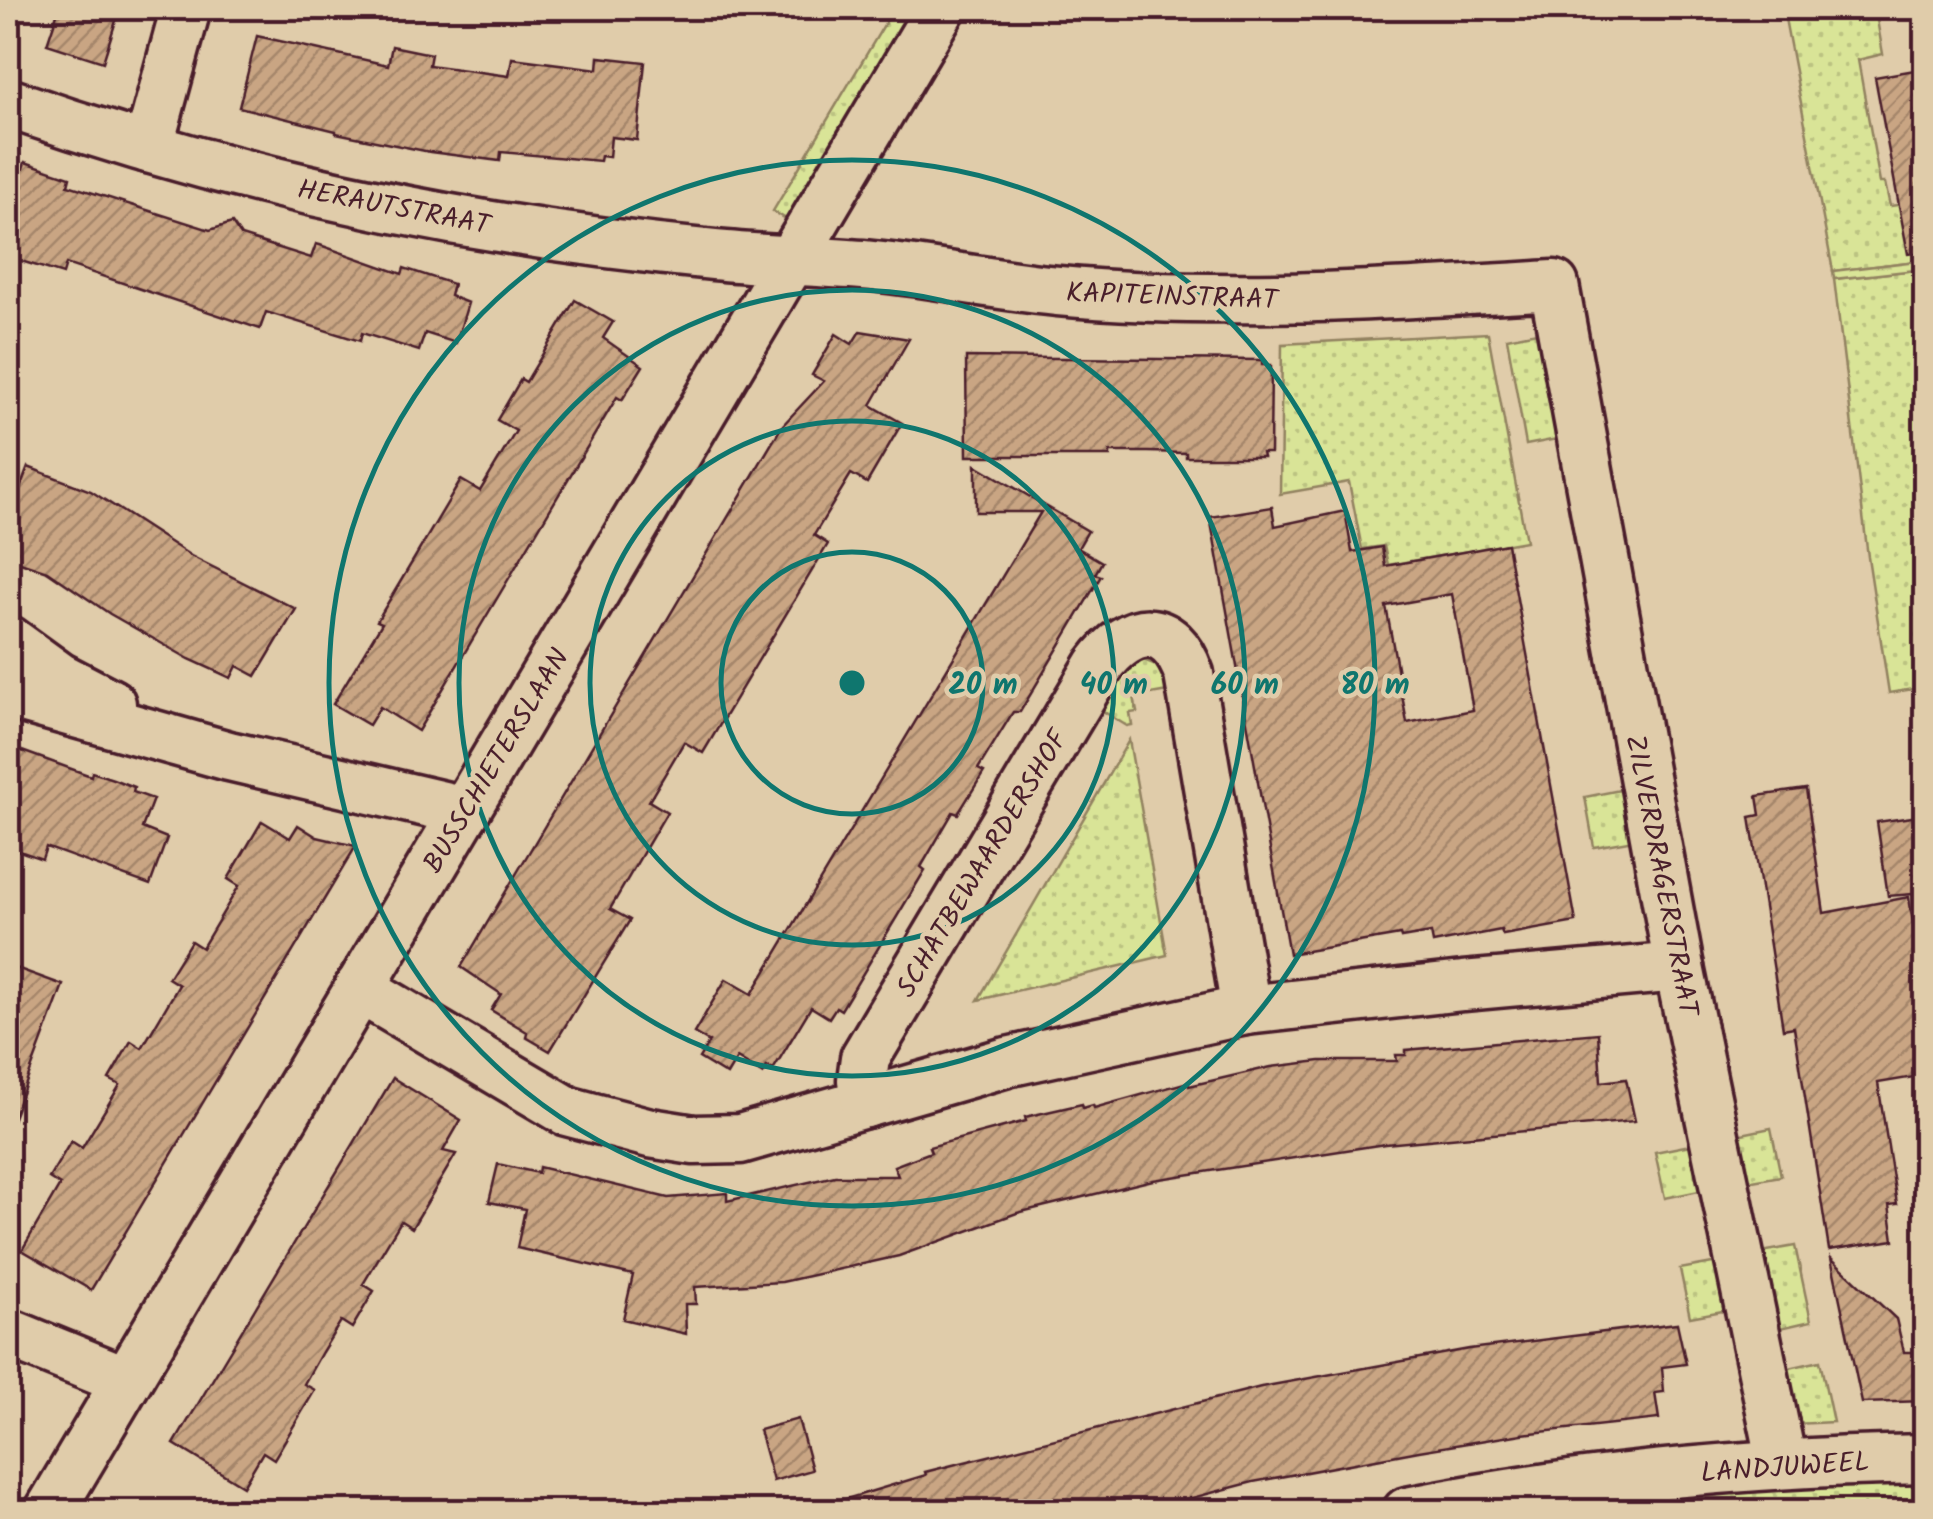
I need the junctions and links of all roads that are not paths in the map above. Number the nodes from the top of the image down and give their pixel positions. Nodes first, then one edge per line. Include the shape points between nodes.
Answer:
1 (186, 8) edge
2 (941, 8) edge
3 (8, 103) edge
4 (148, 148) junction
5 (791, 260) junction
6 (1554, 285) joint
7 (8, 640) edge
8 (8, 694) edge
9 (229, 756) junction
10 (464, 811) junction
11 (1680, 967) junction
12 (360, 988) junction
13 (1246, 1010) junction
14 (866, 1104) junction
15 (8, 1333) edge
16 (126, 1381) junction
17 (1926, 1458) edge
18 (1782, 1463) junction
19 (49, 1512) edge
20 (1407, 1512) edge

1 - 4 street
2 - 5 street, BUSSCHIETERSLAAN
3 - 4 street, HERAUTSTRAAT
4 - 5 street, HERAUTSTRAAT via 293,188 453,219
5 - 6 street, KAPITEINSTRAAT via 1058,291 1209,299
5 - 10 street, BUSSCHIETERSLAAN
6 - 11 street, ZILVERDRAGERSTRAAT
7 - 9 street via 92,695
8 - 9 street
9 - 10 street
10 - 12 street, BUSSCHIETERSLAAN
11 - 13 street
11 - 18 street, ZILVERDRAGERSTRAAT
12 - 14 street via 567,1111 608,1124 694,1140 740,1139
12 - 16 street, BUSSCHIETERSLAAN
13 - 14 street via 1008,1062
13 - 14 street, SCHATBEWAARDERSHOF via 1189,674 1175,646 1134,635 1100,666 864,1058
15 - 16 street
16 - 19 street, BUSSCHIETERSLAAN
17 - 18 street, LANDJUWEEL
18 - 20 street, LANDJUWEEL via 1548,1488

